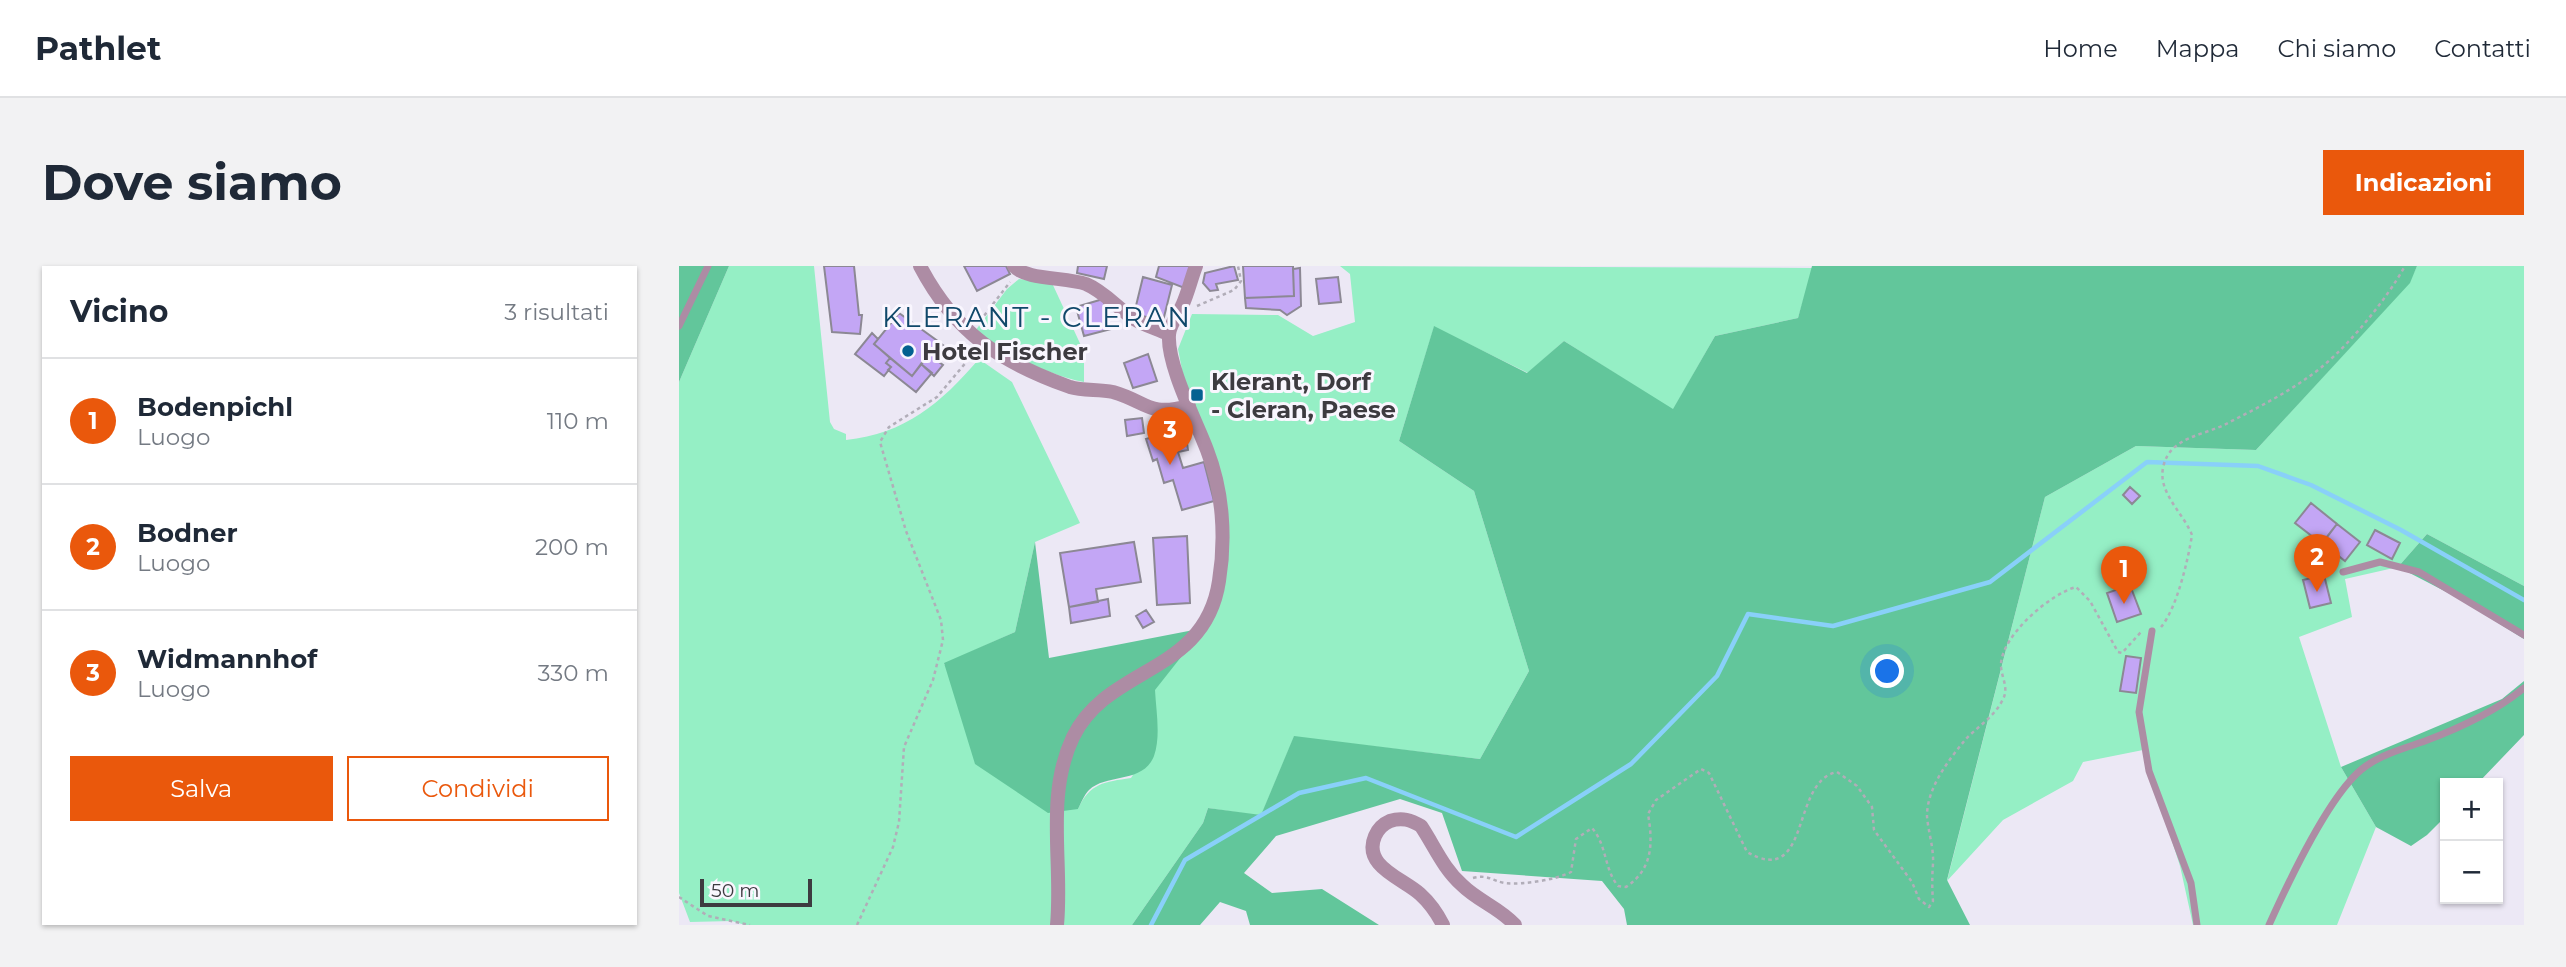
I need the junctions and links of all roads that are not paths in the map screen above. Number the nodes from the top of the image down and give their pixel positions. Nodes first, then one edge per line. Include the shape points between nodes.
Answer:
1 (708, 266) edge
2 (920, 266) edge
3 (1196, 266) edge
4 (1018, 270) edge
5 (679, 326) edge
6 (1168, 334) junction
7 (1189, 405) junction
8 (2343, 572) dead end
9 (2152, 631) road end
10 (2524, 635) edge
11 (2524, 688) edge
12 (1057, 925) edge
13 (1443, 925) edge
14 (1515, 925) edge
15 (2197, 925) edge
16 (2269, 925) edge

1 - 5 lane
2 - 7 street via 943,307 982,344 1073,388 1120,394 1150,409 1167,411
3 - 6 street
4 - 6 street via 1087,285 1136,320
6 - 7 street
7 - 12 street via 1220,493 1223,550 1215,602 1204,628 1184,647 1097,704 1074,735 1058,774 1056,842 1061,886
8 - 10 lane via 2380,562 2419,572
9 - 15 lane via 2140,712 2149,771 2191,883
11 - 16 lane via 2481,716 2383,756 2342,787
13 - 14 street via 1423,896 1375,859 1371,849 1379,828 1399,819 1421,826 1444,866 1464,888

